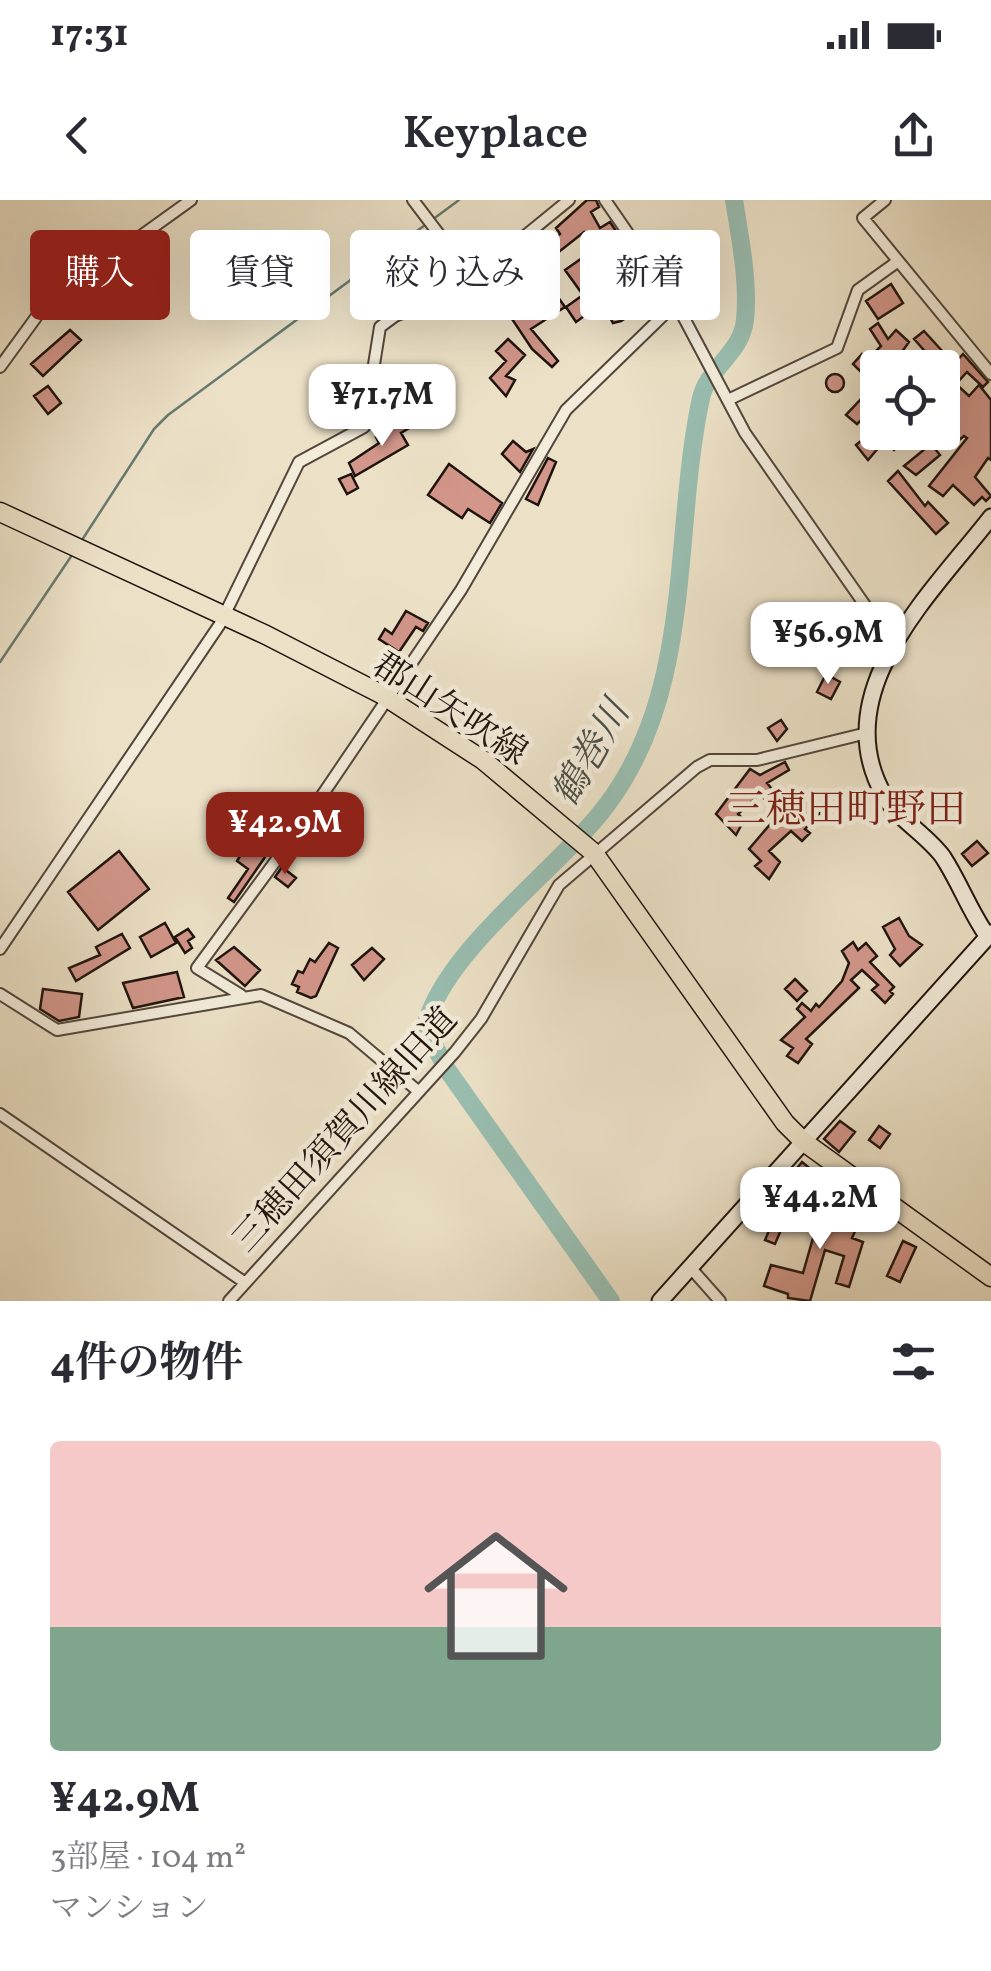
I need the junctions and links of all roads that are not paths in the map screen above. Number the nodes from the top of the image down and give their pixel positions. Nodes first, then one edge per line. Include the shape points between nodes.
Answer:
1 (192, 200) edge
2 (413, 200) edge
3 (569, 200) edge
4 (604, 200) edge
5 (885, 200) edge
6 (435, 230) edge
7 (532, 230) edge
8 (625, 230) edge
9 (897, 262) junction
10 (393, 320) edge
11 (659, 320) edge
12 (685, 320) edge
13 (0, 367) edge
14 (991, 374) edge
15 (730, 399) junction
16 (0, 512) edge
17 (991, 517) edge
18 (224, 616) junction
19 (892, 644) junction
20 (388, 699) junction
21 (867, 733) junction
22 (588, 848) junction
23 (990, 935) edge
24 (0, 949) edge
25 (0, 994) edge
26 (241, 996) junction
27 (418, 1092) junction
28 (0, 1114) edge
29 (804, 1142) junction
30 (689, 1266) junction
31 (991, 1278) edge
32 (244, 1282) junction
33 (231, 1300) edge
34 (660, 1301) edge
35 (720, 1301) edge

1 - 13 street via 45,305
2 - 6 street
3 - 7 street
4 - 8 street
5 - 9 street via 863,218
9 - 14 street
9 - 15 street via 858,290 837,348
10 - 18 street via 380,327 364,427 299,462
11 - 20 street via 566,410 512,508
12 - 15 street
15 - 19 street via 745,433
16 - 18 main road, 郡山矢吹線
17 - 19 street
18 - 20 main road, 郡山矢吹線
18 - 24 street
19 - 21 street via 871,697
20 - 22 main road, 郡山矢吹線 via 483,760
20 - 26 street via 197,968
21 - 22 street, 三穂田須賀川線旧道 via 757,760 710,760
21 - 23 street via 873,773 887,800 942,856
22 - 27 street, 三穂田須賀川線旧道 via 542,909 481,1019
22 - 29 main road, 郡山矢吹線
23 - 29 street
25 - 26 street via 57,1030
26 - 27 street via 262,996 340,1028
27 - 32 street, 三穂田須賀川線旧道
28 - 32 street
29 - 30 street
29 - 31 main road, 郡山矢吹線
30 - 34 street
30 - 35 street
32 - 33 street, 三穂田須賀川線旧道

